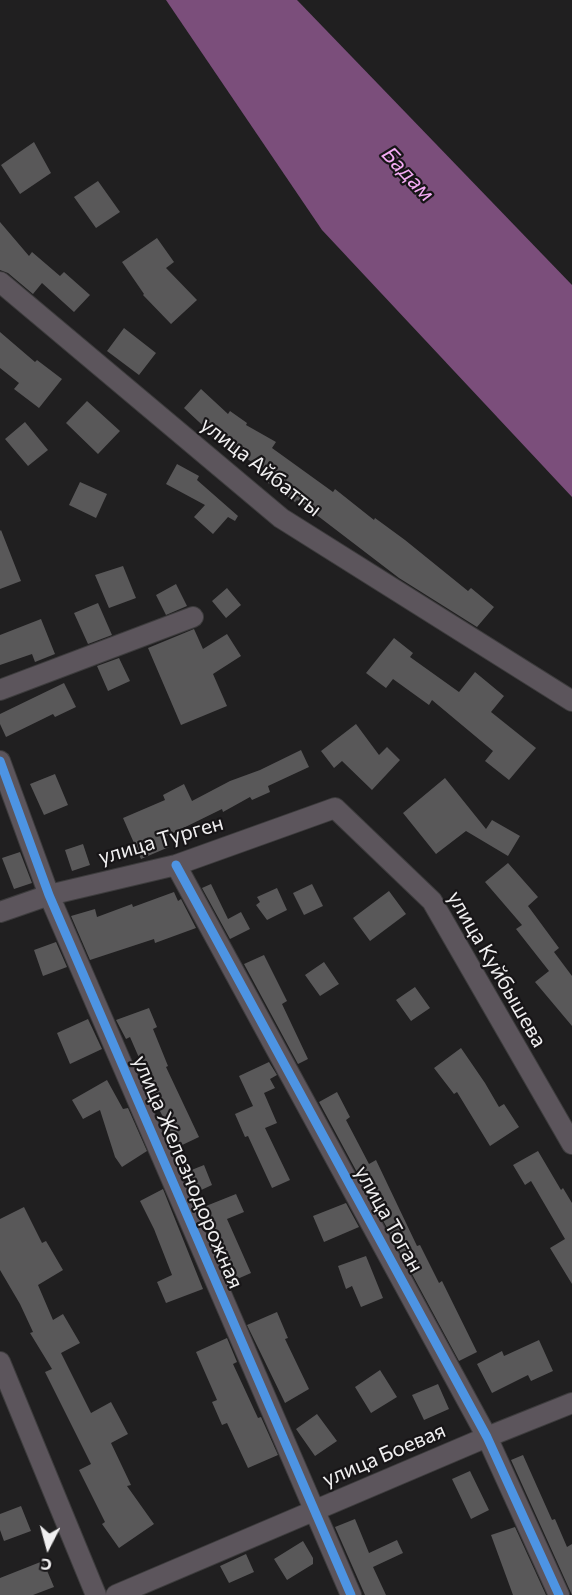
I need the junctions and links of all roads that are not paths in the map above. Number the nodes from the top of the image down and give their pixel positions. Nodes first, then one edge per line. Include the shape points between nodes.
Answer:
1 (0, 282) edge
2 (194, 617) dead end
3 (0, 690) edge
4 (572, 701) edge
5 (0, 761) edge
6 (334, 808) joint
7 (176, 865) junction
8 (49, 896) junction
9 (0, 912) edge
10 (572, 1144) edge
11 (0, 1362) edge
12 (572, 1403) edge
13 (487, 1437) junction
14 (315, 1511) junction
15 (96, 1595) edge
16 (116, 1595) edge
17 (351, 1595) edge
18 (559, 1595) edge

1 - 4 street, улица Айбатты via 281,518
2 - 3 street
5 - 8 street, улица Железнодорожная
6 - 7 street, улица Турген
6 - 10 street, улица Куйбышева via 432,901
7 - 8 street, улица Турген
7 - 13 street, улица Тоган
8 - 9 street, улица Турген
8 - 14 street, улица Железнодорожная
11 - 15 street
12 - 13 street, улица Боевая
13 - 14 street, улица Боевая
13 - 18 street, улица Тоган
14 - 16 street, улица Боевая
14 - 17 street, улица Железнодорожная

